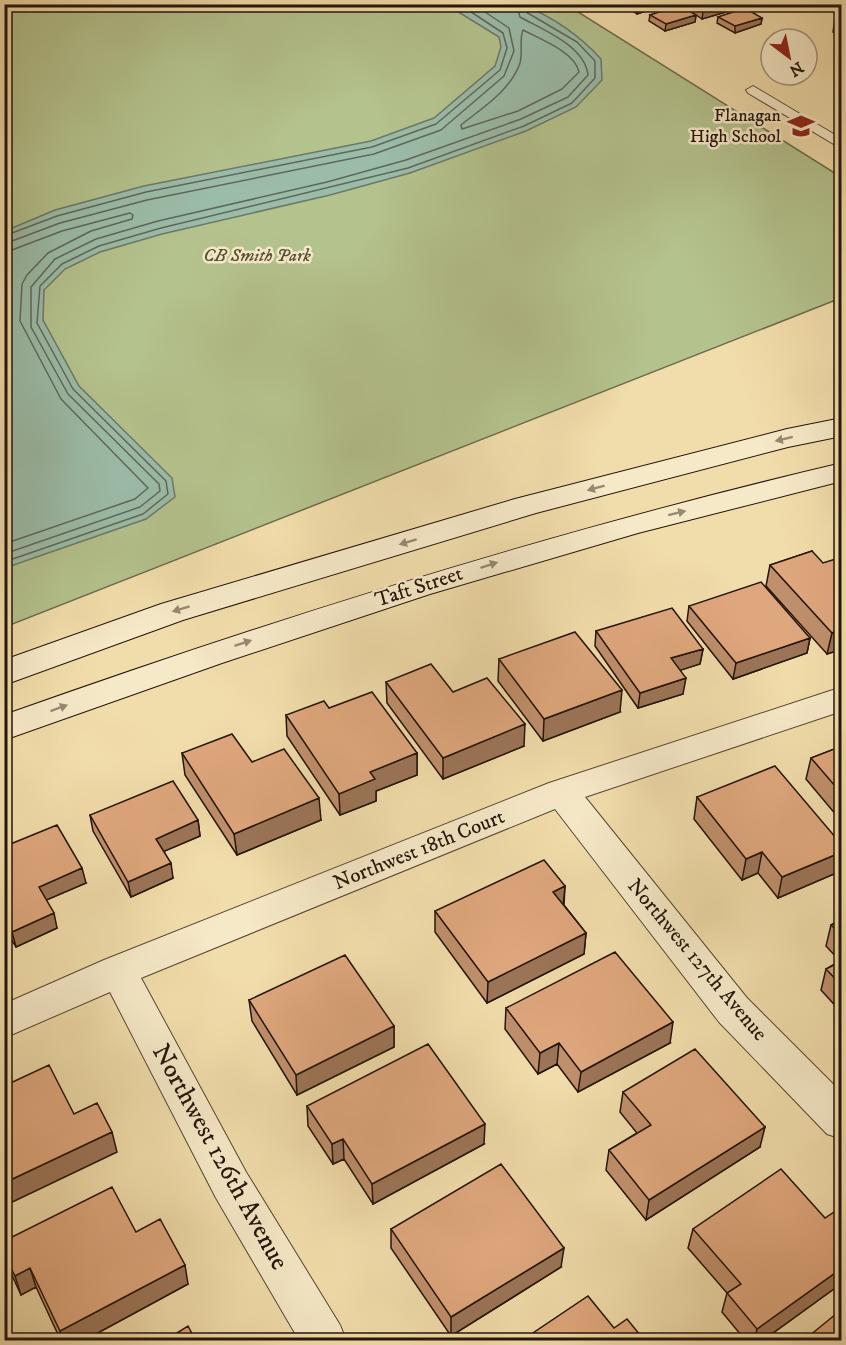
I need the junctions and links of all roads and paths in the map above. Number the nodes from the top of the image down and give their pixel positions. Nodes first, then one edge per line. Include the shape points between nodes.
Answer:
1 (753, 90) dead end
2 (842, 126) edge
3 (822, 133) junction
4 (842, 145) edge
5 (842, 427) edge
6 (842, 472) edge
7 (4, 672) edge
8 (842, 699) edge
9 (4, 728) edge
10 (561, 792) junction
11 (118, 971) junction
12 (4, 1022) edge
13 (842, 1121) edge
14 (324, 1341) edge

1 - 3 lane
2 - 3 lane
3 - 4 lane
5 -> 7 street via 515,510 172,612
9 -> 6 street, Taft Street via 192,659 552,545
8 - 10 street, Northwest 18th Court
10 - 11 street, Northwest 18th Court
10 - 13 street, Northwest 127th Avenue via 733,1010
11 - 12 street, Northwest 18th Court
11 - 14 street, Northwest 126th Avenue via 231,1185

